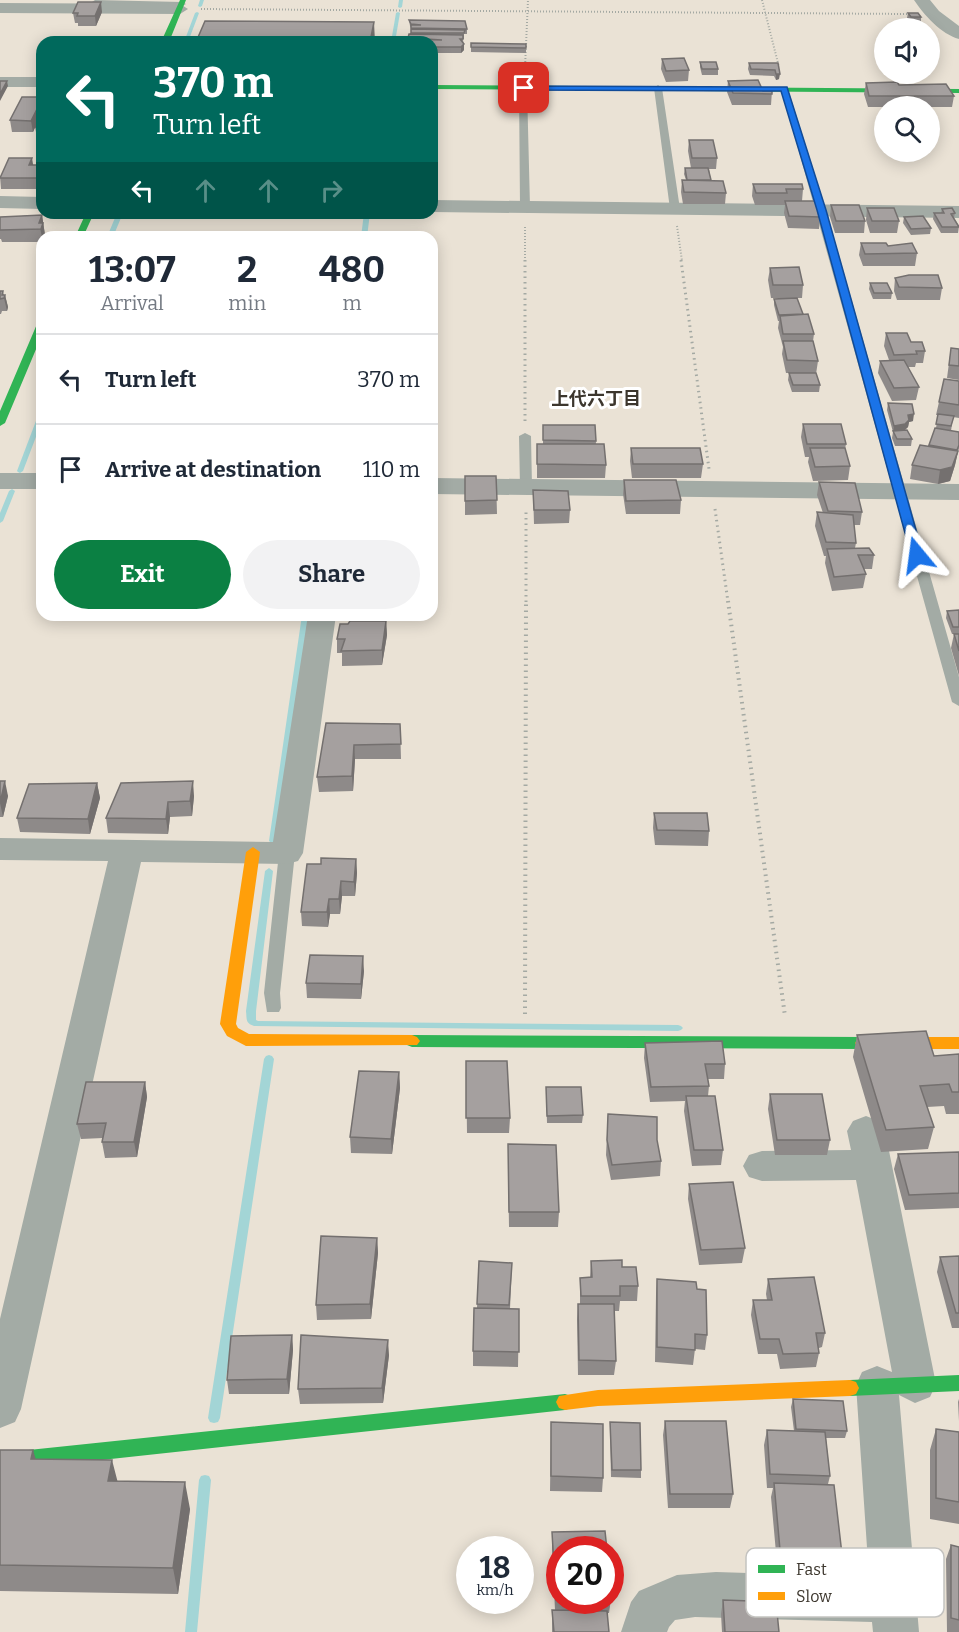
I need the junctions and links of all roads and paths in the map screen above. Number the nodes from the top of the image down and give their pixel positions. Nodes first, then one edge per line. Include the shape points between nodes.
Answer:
1 (528, 0) edge
2 (762, 0) edge
3 (922, 0) edge
4 (96, 2) edge
5 (182, 4) edge
6 (0, 8) edge
7 (528, 10) junction
8 (764, 13) junction
9 (911, 14) edge
10 (959, 34) edge
11 (168, 36) edge
12 (0, 82) edge
13 (36, 82) edge
14 (438, 87) edge
15 (524, 88) junction
16 (658, 88) junction
17 (784, 88) junction
18 (959, 91) edge
19 (0, 202) edge
20 (36, 202) edge
21 (438, 206) edge
22 (525, 207) junction
23 (675, 209) junction
24 (821, 210) junction
25 (959, 212) edge
26 (36, 338) edge
27 (0, 423) edge
28 (525, 436) joint
29 (0, 481) edge
30 (36, 481) edge
31 (438, 486) edge
32 (526, 487) junction
33 (712, 489) junction
34 (899, 491) junction
35 (959, 492) edge
36 (321, 621) edge
37 (959, 702) edge
38 (0, 849) edge
39 (127, 850) junction
40 (253, 852) junction
41 (287, 853) junction
42 (273, 1008) dead end
43 (525, 1015) dead end
44 (785, 1016) dead end
45 (959, 1042) edge
46 (762, 1166) dead end
47 (959, 1383) edge
48 (896, 1384) junction
49 (0, 1409) edge
50 (0, 1462) edge
51 (895, 1548) edge
52 (746, 1596) edge
53 (644, 1632) edge

1 - 7 path
2 - 8 path
3 - 10 street
4 - 5 lane
5 - 6 street
5 - 7 path
5 - 11 street
7 - 8 path
7 - 15 path
8 - 9 path
8 - 17 path
12 - 13 street
14 - 15 street
15 - 16 street
15 - 22 lane
16 - 17 street
16 - 23 lane
17 - 18 street
17 - 24 lane
19 - 20 street
21 - 22 street
22 - 23 street
22 - 28 path
23 - 24 street
23 - 33 path
24 - 25 street
24 - 34 lane
26 - 27 street
28 - 32 lane
29 - 30 street
31 - 32 street
32 - 33 street
32 - 43 path
33 - 34 street
33 - 44 path
34 - 35 street
34 - 37 lane
36 - 41 street
38 - 39 street
39 - 40 street
39 - 49 street
40 - 41 street
40 - 45 street via 228,1024 232,1032 246,1040
41 - 42 lane
46 - 48 street via 869,1148
47 - 48 street
48 - 50 street via 598,1398
48 - 51 street
52 - 53 street via 676,1596 660,1602 651,1612

